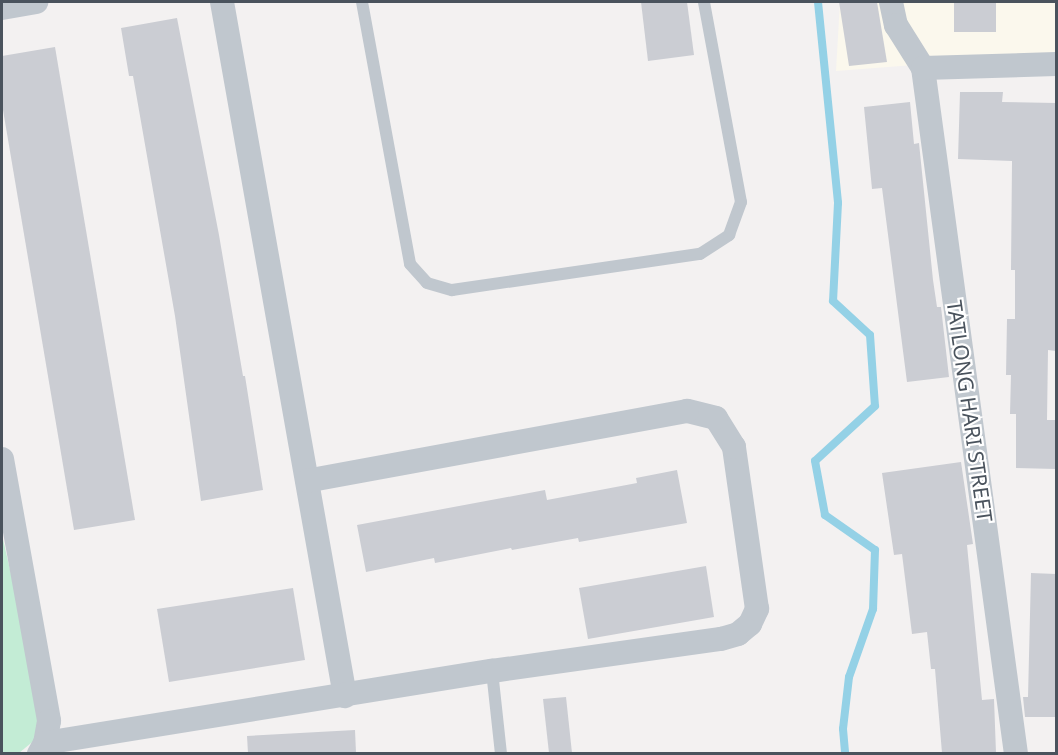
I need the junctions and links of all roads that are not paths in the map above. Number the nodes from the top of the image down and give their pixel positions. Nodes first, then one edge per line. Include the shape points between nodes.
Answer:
1 (36, 2) edge
2 (222, 2) edge
3 (362, 2) edge
4 (704, 2) edge
5 (891, 2) edge
6 (2, 8) edge
7 (1056, 64) edge
8 (923, 68) junction
9 (2, 459) edge
10 (307, 481) junction
11 (492, 671) junction
12 (345, 696) junction
13 (42, 748) edge
14 (501, 753) edge
15 (1016, 753) edge

1 - 6 street
2 - 10 street
3 - 4 lane via 410,264 428,283 452,290 700,255 729,235 741,202
5 - 8 street via 896,25
7 - 8 street
8 - 15 street, TATLONG HARI STREET
9 - 13 street via 49,721
10 - 11 street via 687,411 716,418 734,447 756,609 750,624 738,634 721,639
10 - 12 street
11 - 12 street
11 - 14 lane
12 - 13 street

